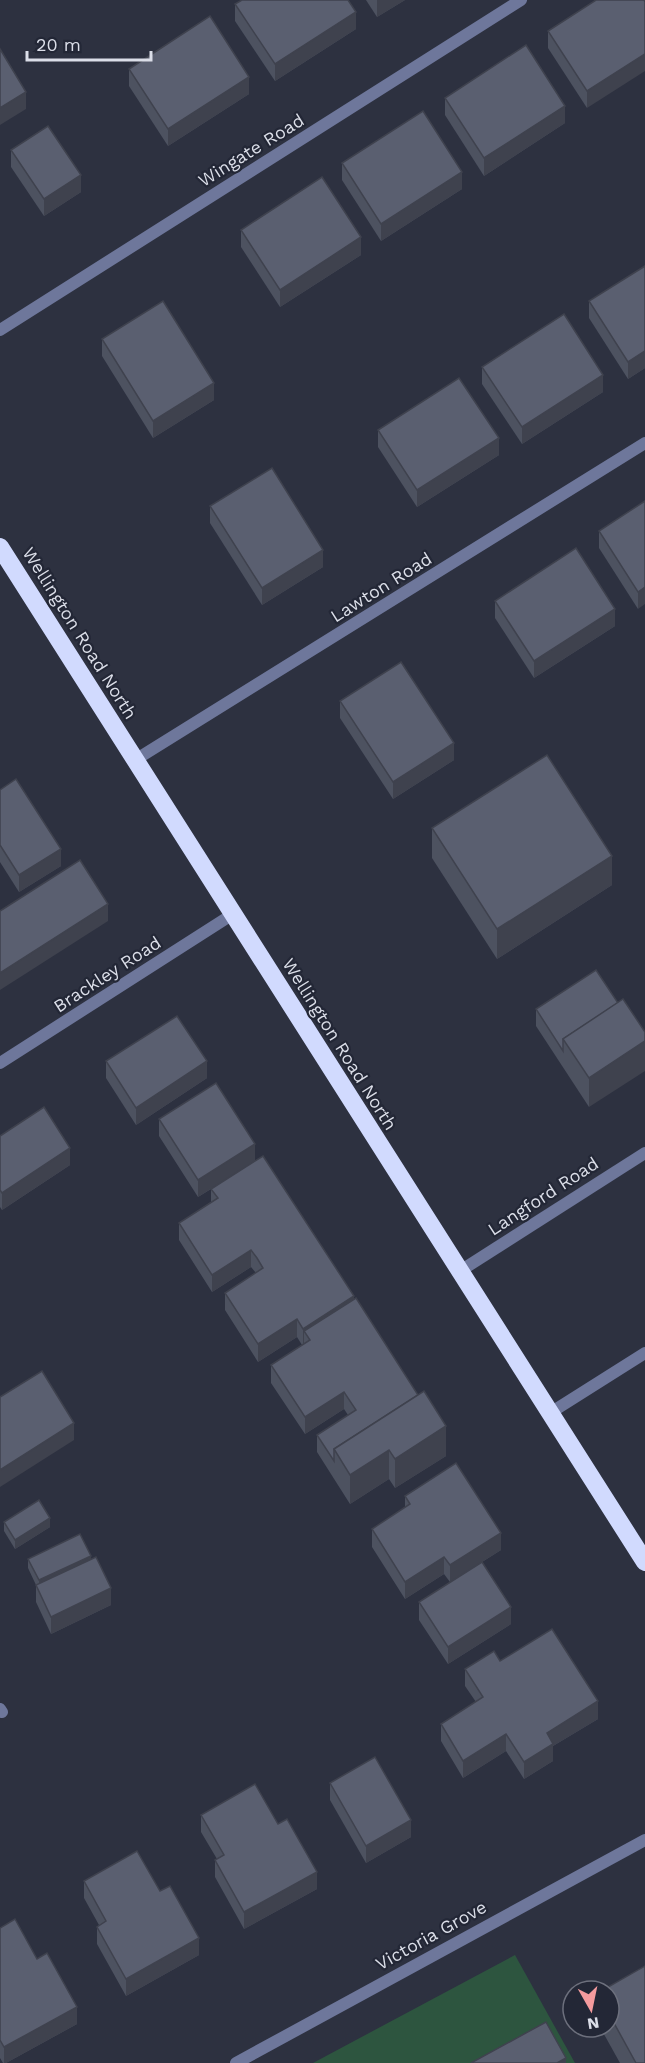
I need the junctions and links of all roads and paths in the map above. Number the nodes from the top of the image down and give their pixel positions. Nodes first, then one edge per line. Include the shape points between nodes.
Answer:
1 (521, 0) edge
2 (0, 330) edge
3 (645, 443) edge
4 (0, 547) edge
5 (135, 760) junction
6 (233, 914) junction
7 (0, 1063) edge
8 (645, 1153) edge
9 (460, 1271) junction
10 (645, 1353) edge
11 (550, 1413) junction
12 (645, 1562) edge
13 (645, 1840) edge
14 (236, 2063) edge

1 - 2 street, Wingate Road
3 - 5 street, Lawton Road
4 - 5 highway, Wellington Road North
5 - 6 highway, Wellington Road North
6 - 7 street, Brackley Road
6 - 9 highway, Wellington Road North
8 - 9 street, Langford Road
9 - 11 highway, Wellington Road North
10 - 11 street
11 - 12 highway, Wellington Road North
13 - 14 street, Victoria Grove

